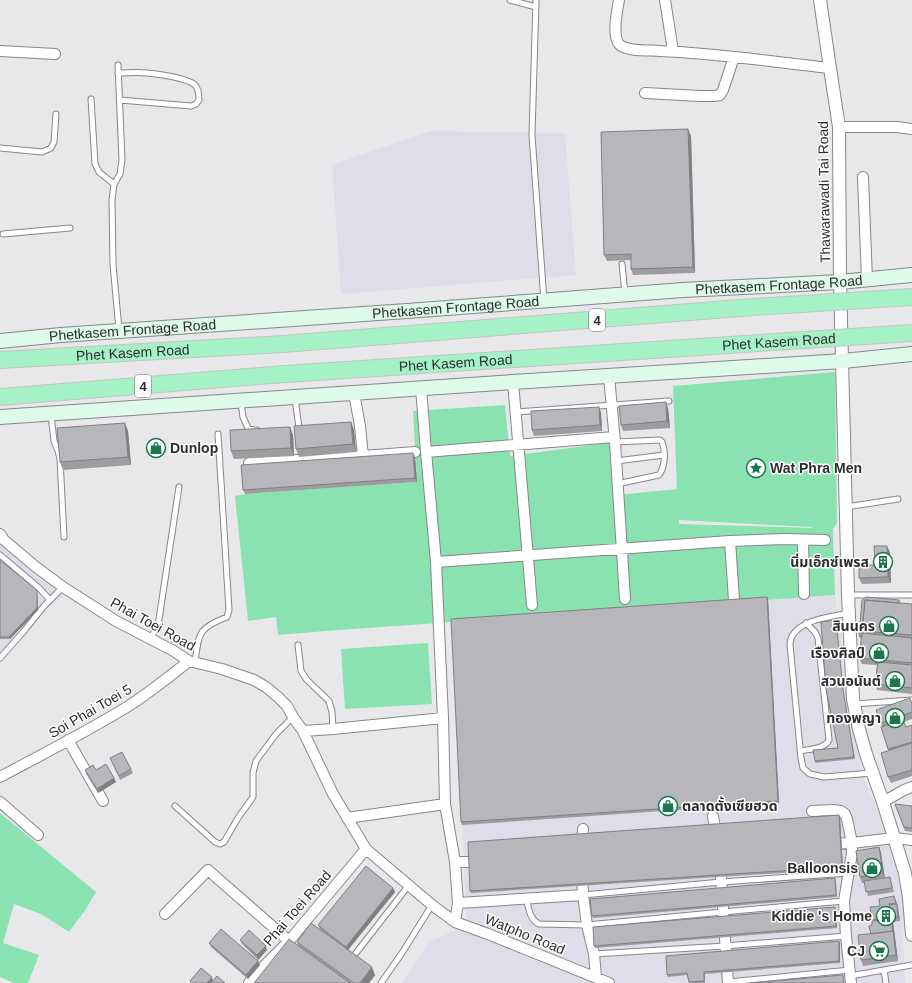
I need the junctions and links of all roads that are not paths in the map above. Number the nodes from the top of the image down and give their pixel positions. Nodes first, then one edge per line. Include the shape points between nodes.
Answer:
1 (510, 0) edge
2 (536, 0) edge
3 (620, 0) edge
4 (665, 0) edge
5 (820, 0) edge
6 (536, 7) junction
7 (0, 51) edge
8 (673, 51) junction
9 (55, 54) dead end
10 (734, 57) junction
11 (118, 65) dead end
12 (830, 68) junction
13 (118, 73) junction
14 (645, 93) dead end
15 (92, 99) dead end
16 (120, 100) junction
17 (56, 114) dead end
18 (839, 126) junction
19 (912, 128) edge
20 (0, 148) edge
21 (863, 177) dead end
22 (114, 184) junction
23 (70, 228) dead end
24 (3, 234) dead end
25 (622, 264) dead end
26 (912, 276) edge
27 (867, 280) junction
28 (840, 282) junction
29 (625, 295) junction
30 (912, 297) edge
31 (544, 301) junction
32 (119, 331) junction
33 (912, 333) edge
34 (0, 341) edge
35 (912, 354) edge
36 (0, 360) edge
37 (843, 360) junction
38 (609, 376) junction
39 (513, 382) junction
40 (421, 388) junction
41 (354, 393) junction
42 (0, 397) edge
43 (295, 397) junction
44 (241, 401) junction
45 (669, 401) dead end
46 (611, 404) junction
47 (516, 412) junction
48 (50, 414) junction
49 (0, 417) edge
50 (306, 427) edge
51 (261, 430) edge
52 (218, 434) dead end
53 (614, 440) junction
54 (519, 445) junction
55 (415, 452) dead end
56 (426, 452) junction
57 (664, 455) junction
58 (363, 456) junction
59 (616, 461) junction
60 (249, 463) edge
61 (617, 484) junction
62 (179, 487) dead end
63 (898, 499) dead end
64 (846, 507) junction
65 (0, 534) edge
66 (64, 537) dead end
67 (803, 540) junction
68 (825, 540) dead end
69 (730, 541) junction
70 (622, 548) junction
71 (0, 555) edge
72 (528, 555) junction
73 (436, 562) junction
74 (63, 587) junction
75 (804, 594) dead end
76 (848, 595) junction
77 (912, 595) edge
78 (625, 599) dead end
79 (50, 600) junction
80 (734, 600) edge
81 (532, 605) dead end
82 (848, 613) junction
83 (806, 623) junction
84 (150, 639) junction
85 (298, 645) dead end
86 (0, 658) edge
87 (192, 662) junction
88 (912, 700) edge
89 (854, 704) junction
90 (293, 717) junction
91 (443, 718) junction
92 (333, 729) junction
93 (303, 731) junction
94 (68, 740) junction
95 (800, 751) junction
96 (872, 773) junction
97 (0, 776) edge
98 (912, 787) edge
99 (103, 801) dead end
100 (0, 802) edge
101 (883, 802) junction
102 (445, 804) junction
103 (175, 806) dead end
104 (812, 811) dead end
105 (714, 816) dead end
106 (347, 818) junction
107 (583, 829) dead end
108 (38, 835) dead end
109 (894, 838) junction
110 (912, 840) edge
111 (852, 843) junction
112 (820, 844) edge
113 (366, 849) junction
114 (455, 862) junction
115 (491, 862) edge
116 (849, 873) junction
117 (721, 882) junction
118 (409, 885) junction
119 (583, 895) junction
120 (526, 898) junction
121 (844, 901) junction
122 (458, 903) junction
123 (432, 905) junction
124 (723, 912) junction
125 (165, 914) dead end
126 (455, 922) junction
127 (587, 925) junction
128 (912, 935) edge
129 (846, 936) junction
130 (289, 941) junction
131 (725, 946) junction
132 (356, 953) edge
133 (594, 954) junction
134 (912, 965) edge
135 (884, 970) junction
136 (850, 976) edge
137 (596, 977) junction
138 (249, 983) edge
139 (381, 983) edge
140 (609, 983) edge
141 (728, 983) edge
142 (886, 983) edge

1 - 6 lane
2 - 6 lane
3 - 8 street via 615,31 618,44 633,50
4 - 8 street
5 - 12 street, Thawarawadi Tai Road
6 - 31 lane via 532,135
7 - 9 street
8 - 10 street
10 - 12 street
10 - 14 street via 720,95
11 - 13 lane
12 - 18 street, Thawarawadi Tai Road
13 - 16 lane
13 - 16 lane via 146,72 183,79 195,85 199,93 199,100 191,106
15 - 22 lane via 95,164 99,172
16 - 22 lane via 122,160 120,174
17 - 20 lane via 54,142 51,148 42,152
18 - 19 street
18 - 28 street, Thawarawadi Tai Road
21 - 27 street
22 - 32 lane via 113,264
23 - 24 lane
25 - 29 lane
26 - 27 main road, Phetkasem Frontage Road / 4
27 - 28 main road, Phetkasem Frontage Road / 4
28 - 29 main road, Phetkasem Frontage Road / 4
28 - 37 street, Thawarawadi Tai Road
29 - 31 main road, Phetkasem Frontage Road / 4
30 - 36 highway, Phet Kasem Road / 4, bridge via 283,344
31 - 32 main road, Phetkasem Frontage Road / 4
32 - 34 main road, Phetkasem Frontage Road / 4
33 - 42 highway, Phet Kasem Road / 4, bridge via 285,374
35 - 37 main road, 4
37 - 38 main road, 4
37 - 64 street, Thawarawadi Tai Road
38 - 39 main road, 4
38 - 46 street
39 - 40 main road, 4
39 - 47 street
40 - 41 main road, 4
40 - 56 street
41 - 43 main road, 4
41 - 58 street via 356,426
43 - 44 main road, 4
43 - 50 lane via 296,428
44 - 48 main road, 4
44 - 51 lane via 243,417 248,428
45 - 46 lane
46 - 47 lane
46 - 53 street
47 - 54 street
48 - 49 main road, 4
48 - 66 lane via 60,459
52 - 87 lane via 229,610 227,616 203,629
53 - 54 street
53 - 57 lane via 660,440 664,445
53 - 59 street
54 - 56 street
54 - 72 street
55 - 58 street
56 - 73 street
57 - 59 lane
57 - 61 lane via 662,471 658,475
58 - 60 street
59 - 61 street
61 - 70 street
62 - 84 lane via 158,626
63 - 64 lane
64 - 76 street, Thawarawadi Tai Road
65 - 74 street, Phai Toei Road via 36,567
67 - 68 street
67 - 69 street
67 - 75 street
69 - 70 street
69 - 80 street
70 - 72 street
70 - 78 street
71 - 79 lane
72 - 73 street
72 - 81 street
73 - 91 street
74 - 79 lane
74 - 84 street, Phai Toei Road
76 - 77 lane
76 - 82 street, Thawarawadi Tai Road
79 - 86 lane
82 - 83 lane
82 - 89 street, Thawarawadi Tai Road
83 - 95 lane via 792,636 790,645
83 - 95 lane via 818,638 830,740 821,747
84 - 87 street, Phai Toei Road
85 - 92 lane via 301,671 329,701
87 - 90 street, Phai Toei Road via 222,668 254,680 278,697
87 - 94 street, Soi Phai Toei 5 via 128,706
88 - 89 lane
89 - 96 street, Thawarawadi Tai Road
90 - 93 street, Phai Toei Road
90 - 103 lane via 256,760 253,797 224,842 215,842
91 - 92 street
91 - 102 street
92 - 93 street
93 - 106 street, Phai Toei Road
94 - 97 street, Soi Phai Toei 5
94 - 99 street
95 - 96 lane via 803,768 810,774 824,778
96 - 101 street, Thawarawadi Tai Road
98 - 101 street
100 - 108 street
101 - 109 street, Thawarawadi Tai Road
102 - 106 street
102 - 114 street
104 - 111 street via 833,810 845,814
105 - 117 street
106 - 113 street, Phai Toei Road
107 - 119 street
109 - 110 street
109 - 111 street
109 - 128 street, Thawarawadi Tai Road via 905,873
111 - 112 street
111 - 116 street
113 - 118 street, Phai Toei Road
113 - 130 street, Phai Toei Road
114 - 115 street
114 - 122 street
116 - 117 lane
116 - 121 street
117 - 119 lane
117 - 124 street
118 - 123 street, Phai Toei Road
118 - 132 lane
119 - 120 street
119 - 127 street
120 - 122 street
120 - 127 lane via 534,922
121 - 124 lane
121 - 129 street
122 - 126 street
123 - 126 street, Watpho Road
123 - 139 lane
124 - 127 lane
124 - 131 street
125 - 130 street via 208,870
126 - 137 street, Watpho Road
127 - 133 street
129 - 131 lane
129 - 136 street
130 - 138 street, Phai Toei Road
131 - 133 lane
131 - 141 street
133 - 137 street
134 - 135 lane
135 - 136 lane
135 - 142 lane
136 - 141 lane
137 - 140 street, Watpho Road

